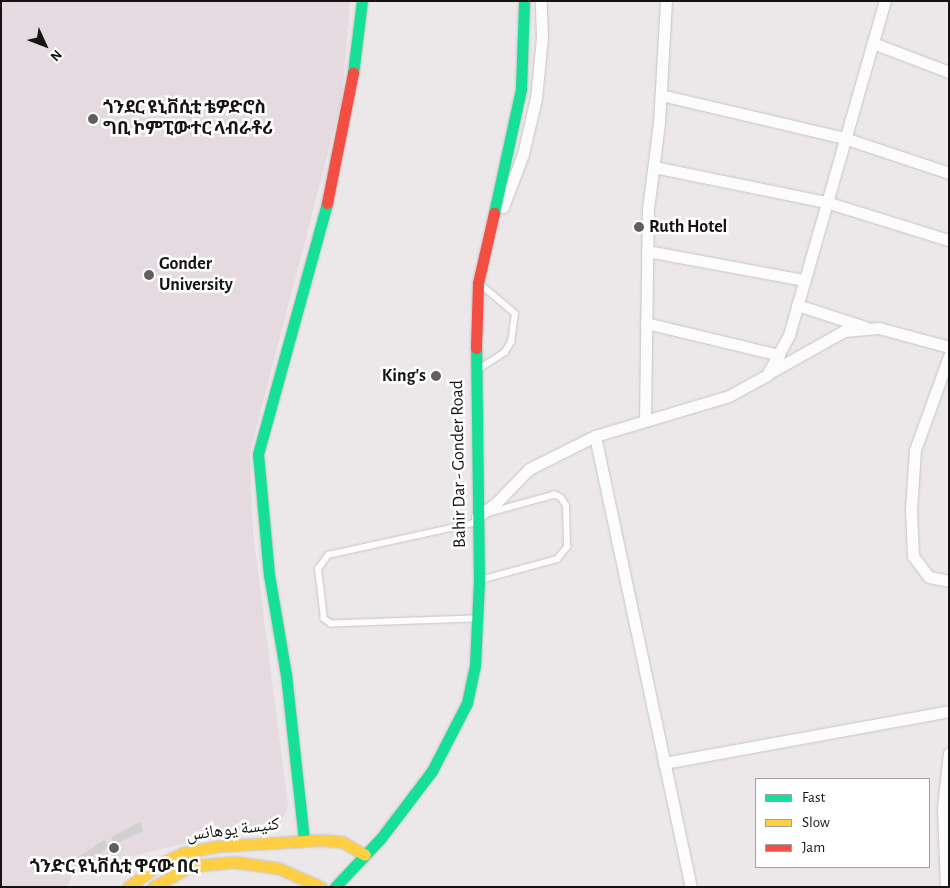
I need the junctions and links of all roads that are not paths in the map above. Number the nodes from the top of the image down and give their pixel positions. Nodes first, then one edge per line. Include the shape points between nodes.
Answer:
1 (362, 1) edge
2 (524, 1) edge
3 (540, 1) edge
4 (666, 1) edge
5 (885, 1) edge
6 (873, 43) junction
7 (949, 72) edge
8 (661, 95) junction
9 (844, 138) junction
10 (654, 167) junction
11 (949, 173) edge
12 (826, 202) junction
13 (486, 235) junction
14 (949, 240) edge
15 (647, 251) junction
16 (804, 280) junction
17 (478, 283) junction
18 (797, 306) junction
19 (646, 323) junction
20 (872, 328) junction
21 (949, 347) edge
22 (779, 355) junction
23 (949, 356) edge
24 (475, 370) junction
25 (767, 375) junction
26 (646, 418) junction
27 (595, 436) junction
28 (476, 520) junction
29 (479, 580) junction
30 (949, 581) edge
31 (478, 619) junction
32 (949, 711) edge
33 (949, 753) edge
34 (664, 763) junction
35 (946, 809) edge
36 (304, 840) junction
37 (183, 853) junction
38 (365, 855) junction
39 (188, 867) junction
40 (128, 887) edge
41 (153, 887) edge
42 (321, 887) edge
43 (335, 887) edge
44 (691, 887) edge
45 (946, 887) edge

1 - 36 main road via 350,101 333,179 258,454 269,576 286,675
2 - 13 main road, Bahir Dar - Gonder Road via 521,89
3 - 13 street via 540,70 530,127 512,186
4 - 8 street
5 - 6 street
6 - 7 street
6 - 9 street
8 - 9 street
8 - 10 street
9 - 11 street
9 - 12 street
10 - 12 street
10 - 15 street
12 - 14 street
12 - 16 street
13 - 17 main road, Bahir Dar - Gonder Road
15 - 16 street
15 - 19 street
16 - 18 street
17 - 24 main road, Bahir Dar - Gonder Road
17 - 24 lane via 515,314 511,342 504,352 494,363
18 - 20 street
18 - 22 street
19 - 22 street
19 - 26 street
20 - 21 street
20 - 25 street via 844,331
22 - 25 street
23 - 30 street via 915,450 911,480 913,556 929,577
24 - 28 main road, Bahir Dar - Gonder Road
25 - 26 street via 729,396
26 - 27 street
27 - 28 street via 529,469
27 - 34 street
28 - 29 main road, Bahir Dar - Gonder Road
28 - 29 lane via 555,495 566,506 567,547 557,558
28 - 31 lane via 328,555 318,569 324,619 331,624
29 - 31 main road, Bahir Dar - Gonder Road
31 - 38 main road, Bahir Dar - Gonder Road via 467,703 452,737 432,771
32 - 34 street
33 - 35 street
34 - 44 street
35 - 45 street
36 - 37 main road, كنيسة يوهانس
36 - 38 main road, كنيسة يوهانس via 342,842
37 - 39 main road
37 - 40 main road, كنيسة يوهانس via 161,863
38 - 43 main road, Bahir Dar - Gonder Road
39 - 41 main road
39 - 42 main road via 249,862 278,868

